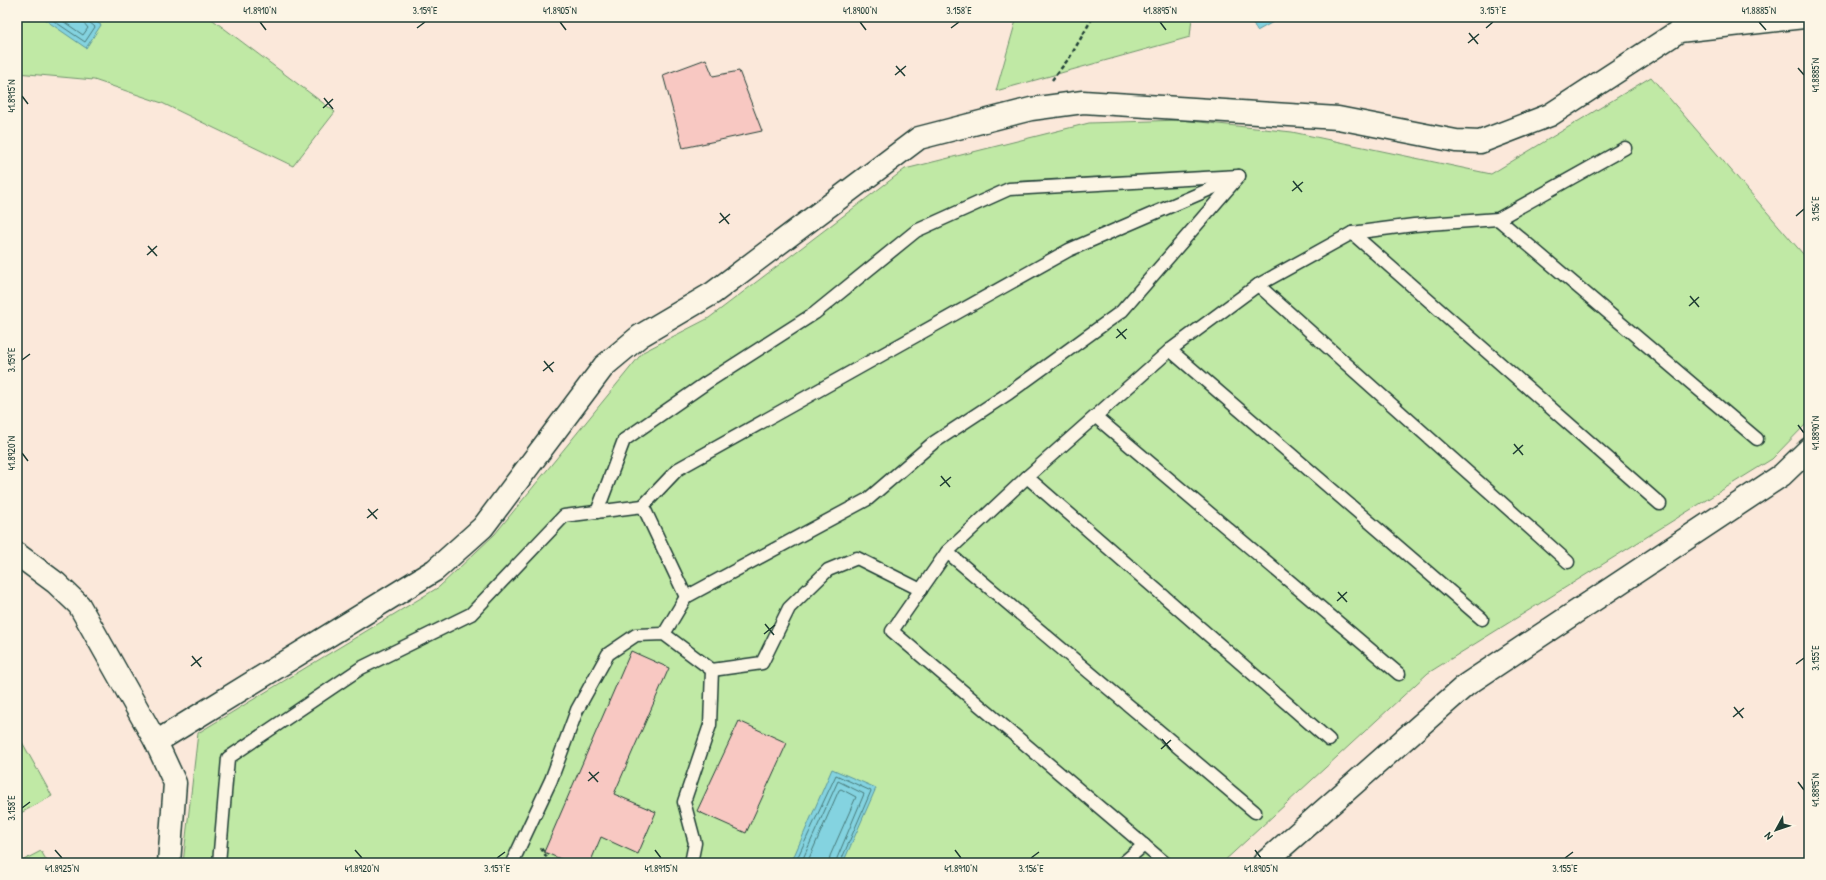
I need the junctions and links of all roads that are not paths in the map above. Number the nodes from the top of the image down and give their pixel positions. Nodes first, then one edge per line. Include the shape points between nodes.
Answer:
1 (1804, 17) edge
2 (1625, 148) dead end
3 (1239, 176) junction
4 (1498, 219) junction
5 (1352, 233) junction
6 (1258, 285) junction
7 (1170, 350) junction
8 (1096, 417) junction
9 (1757, 439) dead end
10 (1809, 449) edge
11 (1027, 477) junction
12 (1660, 504) dead end
13 (644, 506) junction
14 (597, 512) junction
15 (947, 552) junction
16 (17, 554) edge
17 (1568, 562) dead end
18 (921, 590) junction
19 (686, 597) junction
20 (1482, 619) dead end
21 (664, 634) junction
22 (712, 670) junction
23 (1399, 674) dead end
24 (1329, 740) dead end
25 (156, 742) junction
26 (1255, 812) dead end
27 (1144, 845) junction
28 (169, 863) edge
29 (219, 863) edge
30 (512, 863) edge
31 (691, 863) edge
32 (1123, 863) edge
33 (1165, 863) edge
34 (1264, 863) edge

1 - 25 street via 1679,31 1550,115 1480,142 1456,141 1338,118 1083,102 1031,109 919,138 713,293 640,336 604,366 482,527 435,570
2 - 4 lane
3 - 13 lane via 1069,250 678,469
3 - 14 lane via 1008,189 916,231 815,313 706,383 624,440
3 - 19 lane via 1122,310 1009,393 933,443 868,499
4 - 5 lane via 1414,225
4 - 9 lane
5 - 6 lane
5 - 12 lane
6 - 7 lane
6 - 17 lane
7 - 8 lane
7 - 20 lane
8 - 11 lane
8 - 23 lane
10 - 34 street via 1782,475 1466,685
11 - 15 lane
11 - 24 lane
13 - 14 lane
13 - 19 lane
14 - 29 lane via 564,516 471,614 361,668 228,758
15 - 18 lane
15 - 26 lane
16 - 25 street via 56,583 79,605
18 - 22 lane via 857,558 828,570 789,608 762,663
18 - 27 lane via 892,631
19 - 21 lane
21 - 22 lane
21 - 30 lane via 636,635 608,654 576,710 551,780
22 - 31 lane via 710,726 684,802 695,843
25 - 28 street via 175,783
27 - 32 lane
27 - 33 lane

